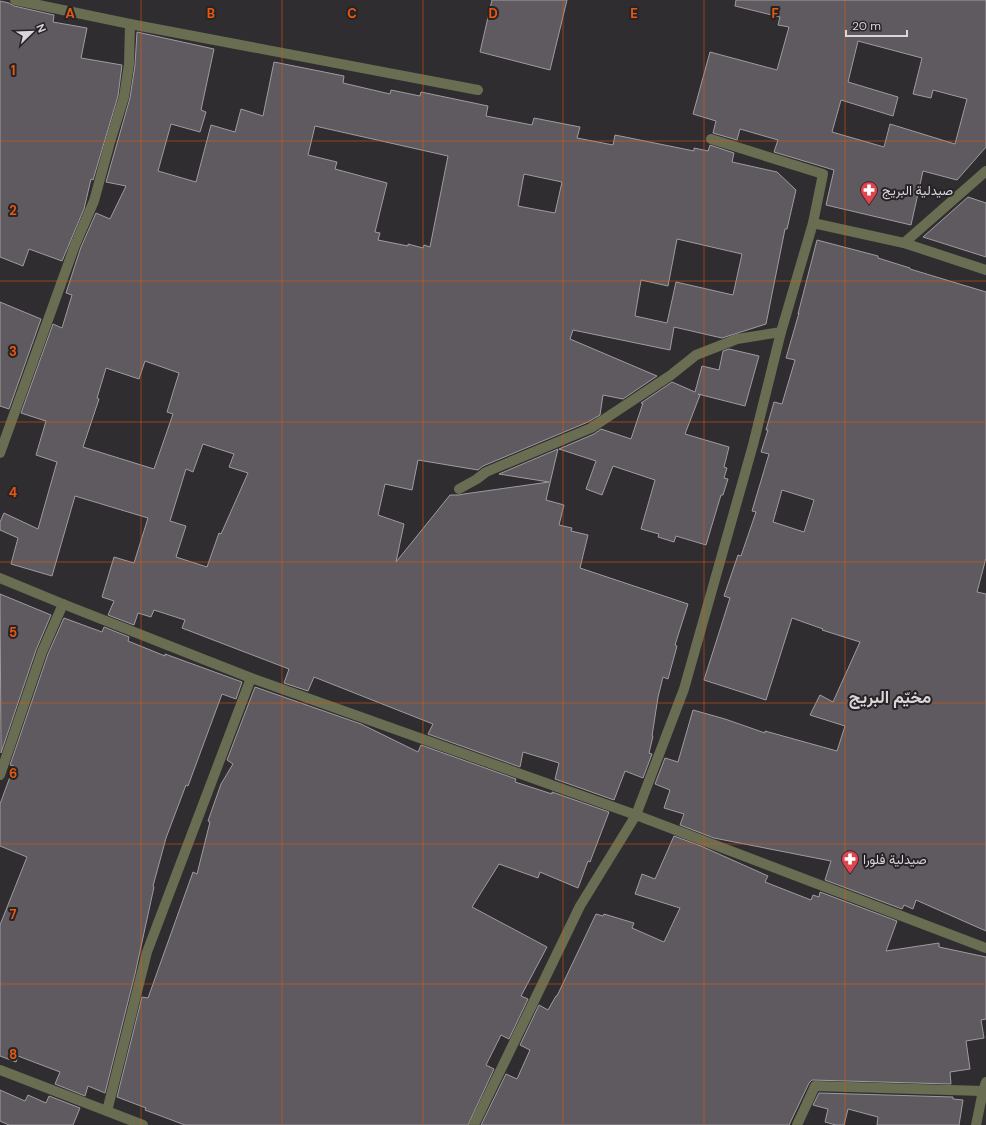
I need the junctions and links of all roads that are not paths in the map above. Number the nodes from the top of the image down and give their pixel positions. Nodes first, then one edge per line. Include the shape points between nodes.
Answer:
1 (15, 0) edge
2 (130, 24) junction
3 (478, 90) dead end
4 (711, 139) dead end
5 (986, 170) edge
6 (813, 223) junction
7 (904, 243) junction
8 (986, 270) edge
9 (780, 332) junction
10 (0, 453) edge
11 (459, 488) dead end
12 (0, 578) edge
13 (63, 604) junction
14 (251, 678) junction
15 (0, 775) edge
16 (636, 815) junction
17 (986, 948) edge
18 (0, 1070) edge
19 (984, 1086) edge
20 (107, 1111) junction
21 (143, 1125) edge
22 (474, 1125) edge
23 (797, 1125) edge
24 (976, 1125) edge

1 - 2 street
2 - 3 street
2 - 10 street via 129,64 124,97 94,201 75,245
4 - 6 street via 823,174
5 - 7 street
6 - 7 street
6 - 9 street
7 - 8 street
9 - 11 street via 737,339 696,355 671,375 591,428 486,472
9 - 16 street via 753,445 684,689
12 - 13 street
13 - 14 street
13 - 15 street via 42,652
14 - 16 street
14 - 20 street via 147,952
16 - 17 street
16 - 22 street via 580,906
18 - 20 street
19 - 23 street via 815,1086
19 - 24 street
20 - 21 street

